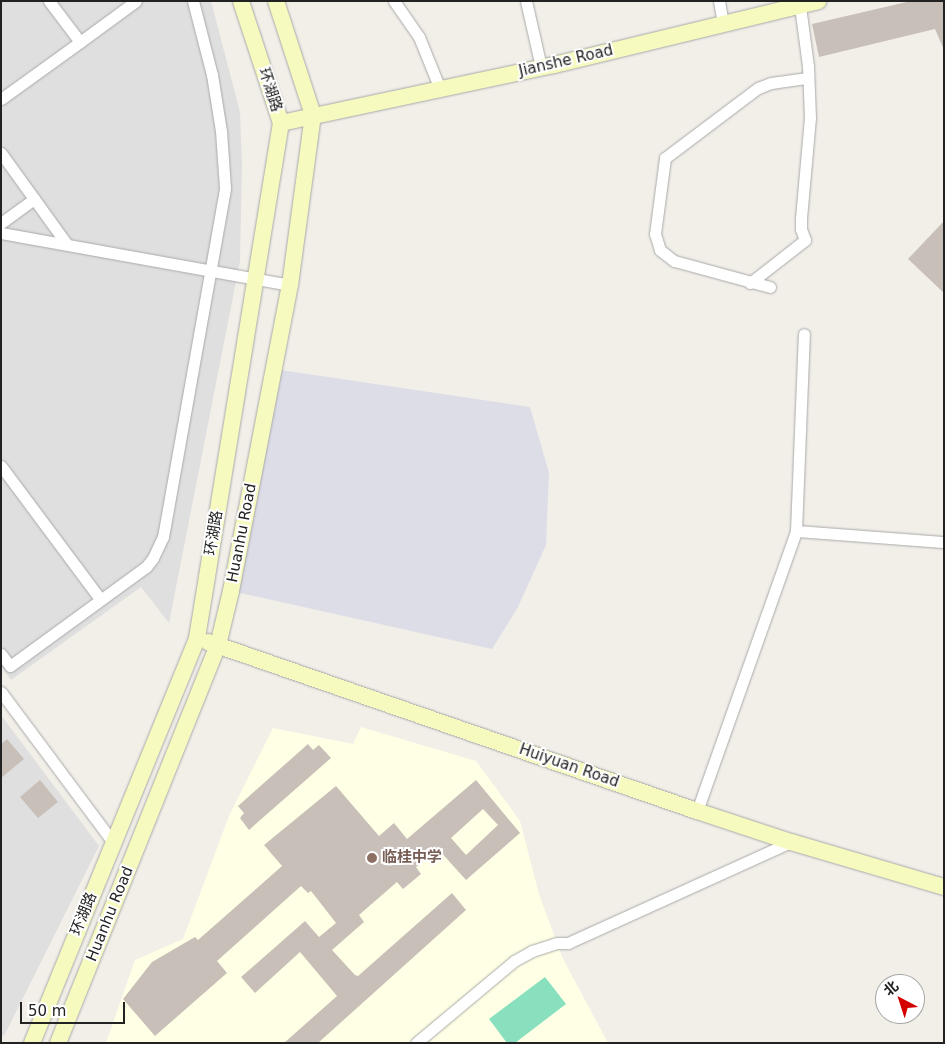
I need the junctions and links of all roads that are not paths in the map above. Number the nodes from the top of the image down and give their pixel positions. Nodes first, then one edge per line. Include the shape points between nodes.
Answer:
1 (49, 1) edge
2 (136, 1) edge
3 (192, 1) edge
4 (241, 1) edge
5 (276, 1) edge
6 (394, 1) edge
7 (526, 1) edge
8 (719, 1) edge
9 (818, 1) edge
10 (800, 6) junction
11 (723, 23) junction
12 (80, 42) junction
13 (541, 68) junction
14 (808, 78) junction
15 (440, 89) junction
16 (1, 99) edge
17 (313, 115) junction
18 (281, 123) junction
19 (1, 153) edge
20 (34, 199) junction
21 (1, 223) edge
22 (1, 232) edge
23 (66, 243) junction
24 (210, 270) junction
25 (255, 278) junction
26 (750, 283) junction
27 (290, 285) junction
28 (770, 287) dead end
29 (804, 334) dead end
30 (1, 466) edge
31 (796, 532) junction
32 (944, 542) edge
33 (100, 599) junction
34 (197, 638) junction
35 (218, 645) junction
36 (1, 654) edge
37 (1, 692) edge
38 (697, 810) junction
39 (113, 842) junction
40 (790, 842) junction
41 (944, 887) edge
42 (32, 1043) edge
43 (58, 1043) edge
44 (416, 1043) edge

1 - 12 street
2 - 12 street
3 - 24 street via 212,75 221,131 225,188
4 - 18 main road, 环湖路
5 - 17 main road, Huanhu Road
6 - 15 street via 419,38
7 - 13 street
8 - 11 street
9 - 10 main road, Jianshe Road
10 - 11 main road, Jianshe Road
10 - 14 street
11 - 13 main road, Jianshe Road
12 - 16 street
13 - 15 main road, Jianshe Road
14 - 26 street via 810,118 801,229 804,240
14 - 26 street via 758,88 665,158 655,234 660,250 674,261
15 - 17 main road, Jianshe Road
17 - 18 main road, Jianshe Road
17 - 27 main road, Huanhu Road
18 - 25 main road, 环湖路
19 - 20 street
20 - 21 street
20 - 23 street
22 - 23 street
23 - 24 street
24 - 25 street
24 - 33 street via 163,537 146,567
25 - 27 street
25 - 34 main road, 环湖路
26 - 28 street
27 - 35 main road, Huanhu Road
29 - 31 street
30 - 33 street
31 - 32 street
31 - 38 street
33 - 36 street via 10,666
34 - 35 main road, Huiyuan Road
34 - 39 main road, 环湖路
35 - 38 main road, Huiyuan Road
35 - 43 main road, Huanhu Road
37 - 39 street
38 - 40 main road, Huiyuan Road
39 - 42 main road, 环湖路
40 - 41 main road, Huiyuan Road
40 - 44 street via 568,943 550,944 514,961

